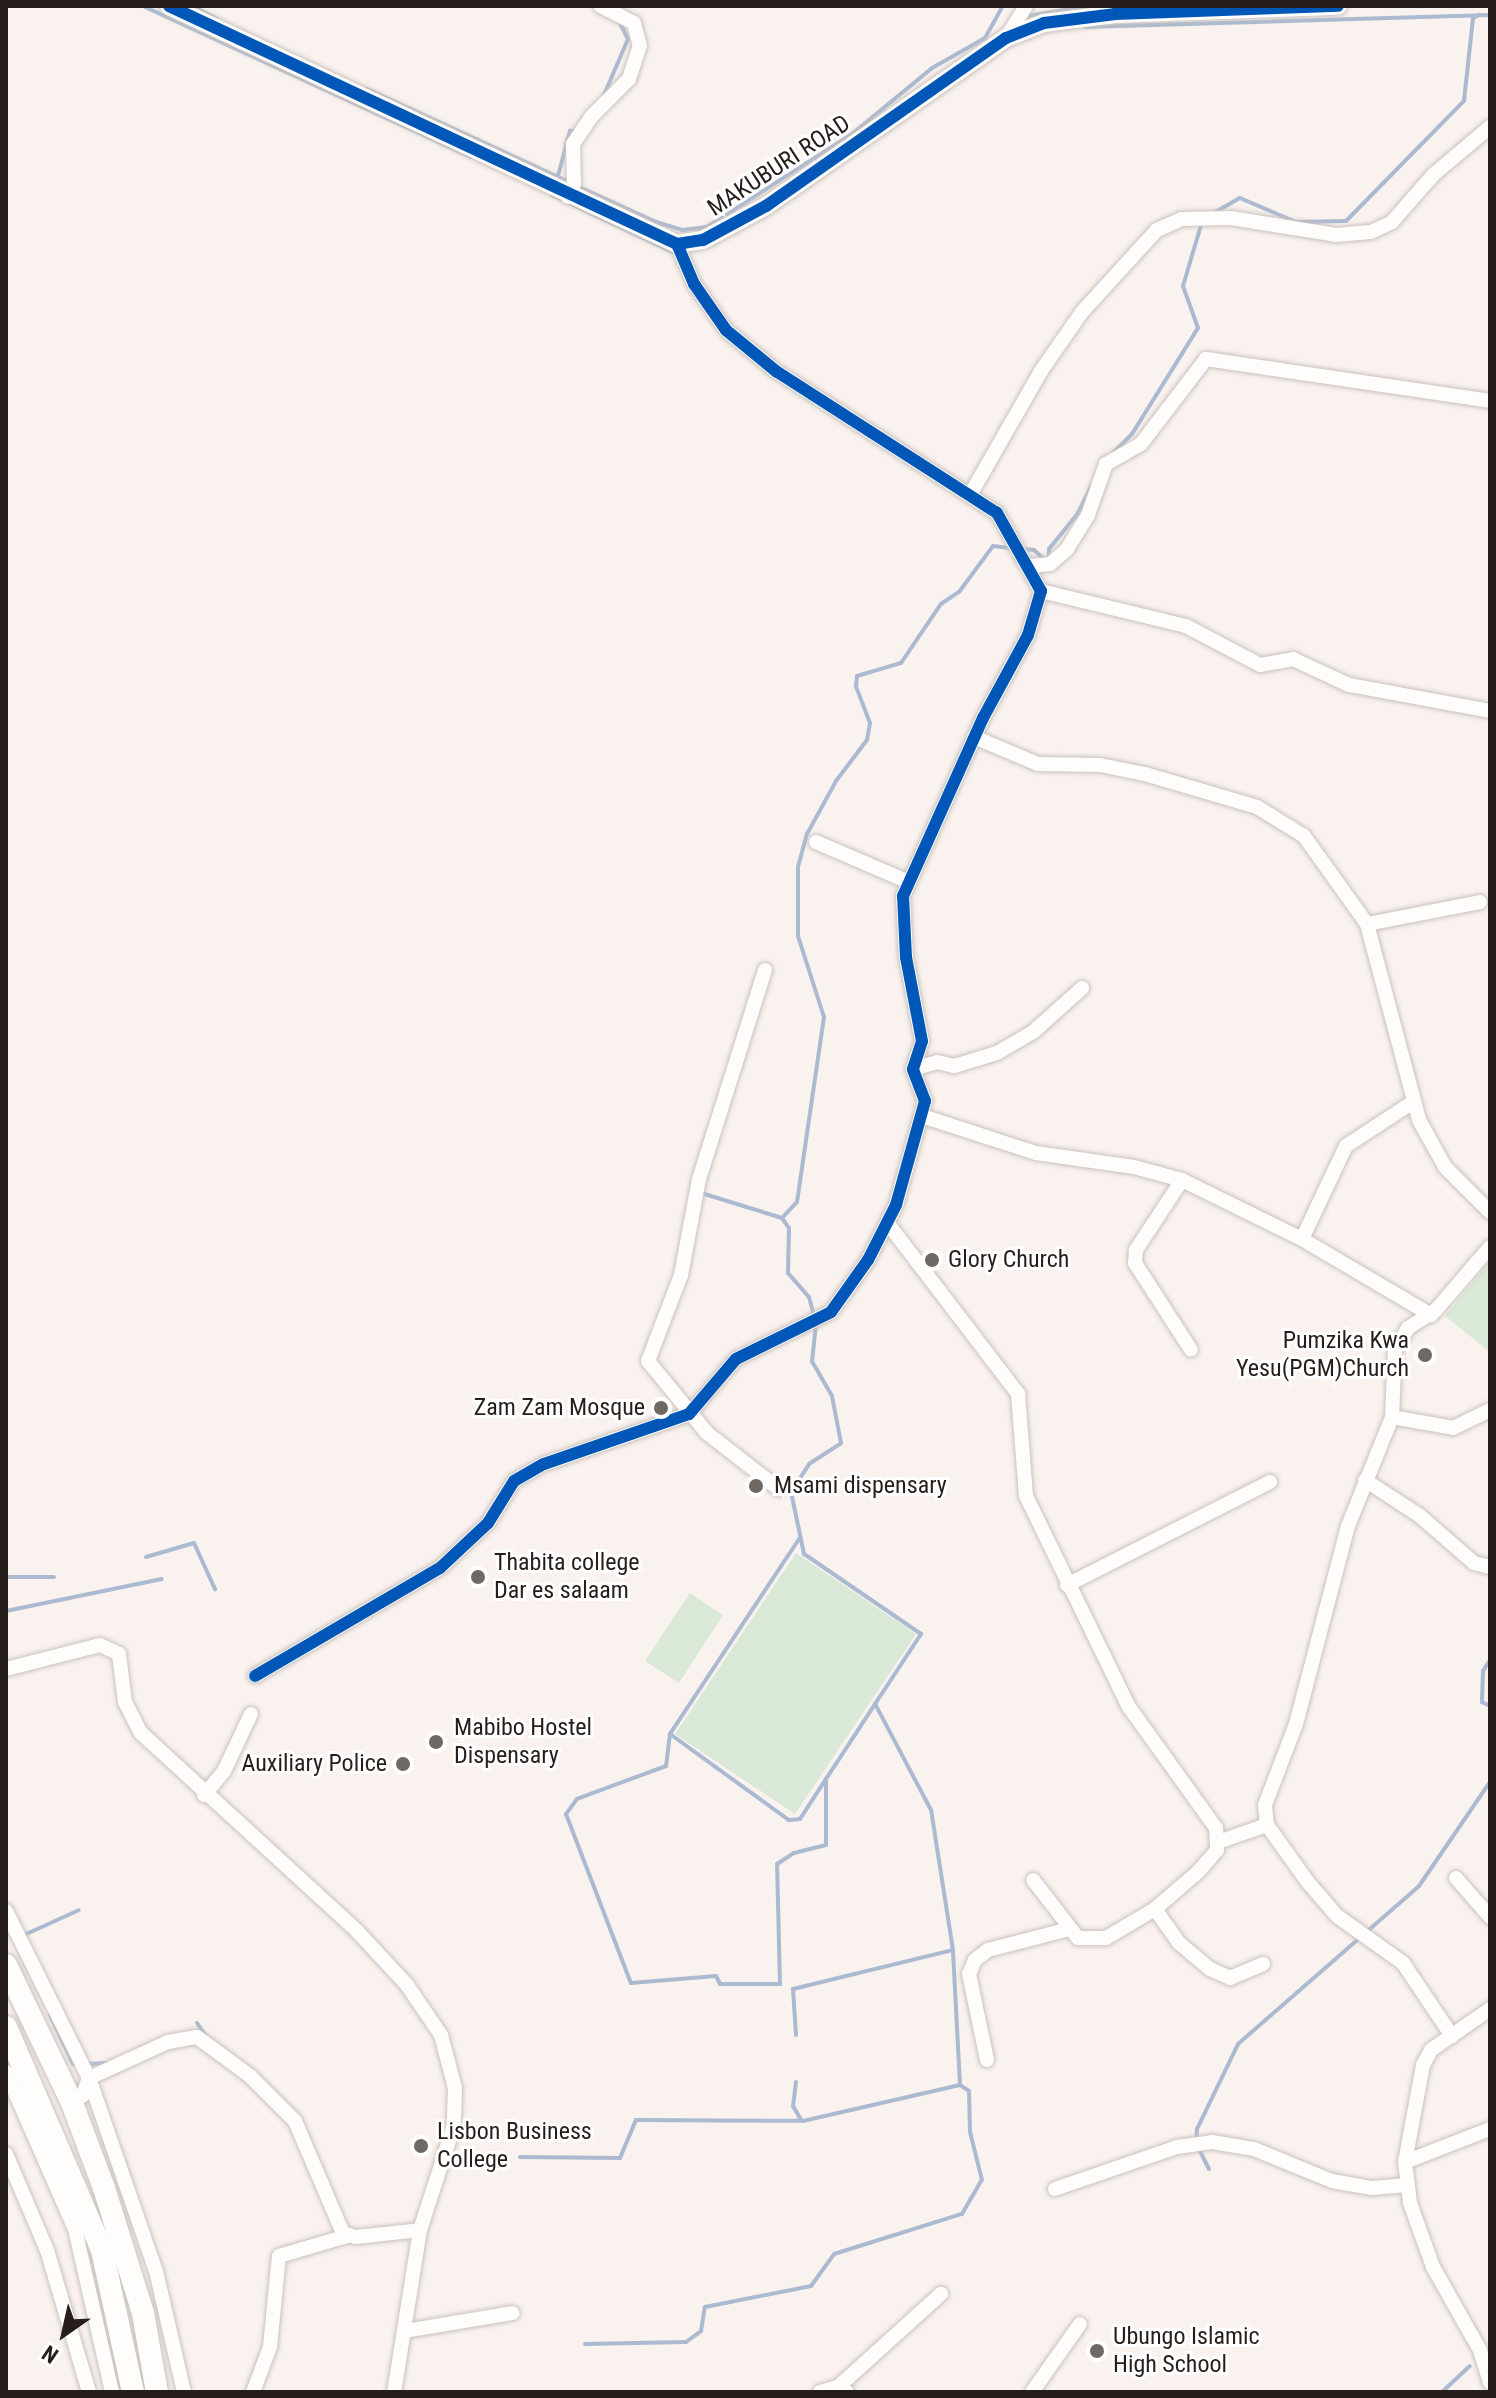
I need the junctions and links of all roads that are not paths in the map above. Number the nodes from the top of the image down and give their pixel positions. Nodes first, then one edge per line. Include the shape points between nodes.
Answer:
1 (600, 6) edge
2 (1026, 6) edge
3 (1338, 6) edge
4 (180, 8) edge
5 (1208, 8) edge
6 (1006, 38) junction
7 (1490, 127) edge
8 (568, 197) junction
9 (677, 244) junction
10 (1490, 401) edge
11 (970, 495) junction
12 (1031, 566) junction
13 (1041, 591) junction
14 (1490, 711) edge
15 (974, 737) junction
16 (816, 842) dead end
17 (909, 882) junction
18 (1480, 902) dead end
19 (1367, 924) junction
20 (765, 970) dead end
21 (1082, 988) dead end
22 (913, 1069) junction
23 (1413, 1102) junction
24 (922, 1116) junction
25 (1182, 1180) junction
26 (1490, 1212) edge
27 (889, 1225) junction
28 (1302, 1239) junction
29 (1490, 1247) edge
30 (1431, 1315) junction
31 (1191, 1350) dead end
32 (689, 1414) junction
33 (1487, 1416) edge
34 (1392, 1417) junction
35 (1365, 1480) junction
36 (1270, 1482) dead end
37 (779, 1489) dead end
38 (1490, 1567) edge
39 (1067, 1585) junction
40 (6, 1669) edge
41 (255, 1676) dead end
42 (251, 1714) dead end
43 (204, 1795) junction
44 (1267, 1825) junction
45 (1218, 1842) junction
46 (1456, 1878) dead end
47 (1033, 1880) dead end
48 (1155, 1909) junction
49 (6, 1911) edge
50 (1490, 1917) edge
51 (1069, 1929) junction
52 (1263, 1964) dead end
53 (6, 1965) edge
54 (1486, 2017) edge
55 (6, 2027) edge
56 (1452, 2036) junction
57 (987, 2060) dead end
58 (12, 2078) edge
59 (89, 2078) junction
60 (72, 2103) junction
61 (1490, 2129) edge
62 (6, 2154) edge
63 (1405, 2162) junction
64 (1406, 2185) junction
65 (1055, 2189) dead end
66 (420, 2230) junction
67 (347, 2236) junction
68 (941, 2294) dead end
69 (512, 2313) dead end
70 (1080, 2324) dead end
71 (405, 2331) junction
72 (1490, 2383) edge
73 (843, 2389) edge
74 (89, 2392) edge
75 (112, 2392) edge
76 (133, 2392) edge
77 (157, 2392) edge
78 (184, 2392) edge
79 (253, 2392) edge
80 (394, 2392) edge
81 (820, 2392) edge
82 (1032, 2392) edge

1 - 8 street via 634,23 640,46 629,79 573,144 574,184
2 - 6 street
3 - 5 street, MAKUBURI ROAD
4 - 8 street
5 - 6 street, MAKUBURI ROAD via 1044,23
6 - 9 street, MAKUBURI ROAD via 766,206 703,240
7 - 11 street via 1433,175 1392,222 1371,232 1336,235 1231,218 1182,219 1157,230 1075,322
8 - 9 street
9 - 11 street via 711,313 756,356 885,445
10 - 12 street via 1206,359 1141,444 1106,464 1088,515 1067,549 1050,564
11 - 12 street via 997,513
12 - 13 street
13 - 14 street via 1186,626 1260,665 1293,659 1349,685
13 - 15 street via 1028,635
15 - 17 street
15 - 19 street via 1038,764 1125,769 1273,815 1304,836
16 - 17 street
17 - 22 street via 903,896 906,957 922,1041
18 - 19 street
19 - 23 street
20 - 32 street via 699,1179 681,1275 649,1349 654,1374
21 - 22 street via 1033,1032 997,1053 954,1066 937,1062
22 - 24 street via 925,1101
23 - 26 street via 1445,1167
23 - 28 street via 1346,1146
24 - 25 street via 1036,1153 1134,1167
24 - 27 street
25 - 28 street
25 - 31 street via 1136,1250 1135,1263
27 - 32 street via 831,1312 736,1359
27 - 39 street via 1018,1394 1026,1496
28 - 30 street
29 - 30 street
30 - 34 street via 1408,1328 1395,1349
32 - 37 street
32 - 41 street via 544,1464 514,1481 488,1523 440,1568
33 - 34 street via 1436,1429
34 - 35 street
35 - 38 street via 1420,1516 1474,1563
35 - 44 street via 1296,1724 1269,1784
36 - 39 street
39 - 45 street via 1129,1707 1204,1807
40 - 43 street via 100,1645 116,1651 122,1658 123,1693 131,1718 152,1746
42 - 43 street via 224,1771
43 - 66 street via 357,1931 407,1985 441,2035 455,2088 454,2125
44 - 45 street
44 - 56 street via 1337,1916 1403,1963
45 - 48 street via 1199,1871
46 - 50 street
47 - 51 street
48 - 51 street via 1095,1941 1078,1938
48 - 52 street via 1179,1943 1210,1969 1230,1978
49 - 59 street
51 - 57 street via 988,1950 975,1960 969,1974
53 - 60 main road
54 - 56 street
55 - 58 main road
56 - 63 street via 1431,2050 1423,2065
58 - 75 street via 75,2229
58 - 76 main road via 102,2250 128,2350
59 - 60 street via 83,2095
59 - 67 street via 168,2042 197,2037 250,2076 295,2121
59 - 78 street via 156,2271
60 - 77 main road via 126,2253
61 - 63 street
62 - 74 street via 47,2250
63 - 64 street
64 - 65 street via 1372,2188 1332,2181 1254,2149 1212,2142 1177,2147
64 - 72 street via 1441,2287 1480,2350
66 - 67 street
66 - 71 street
67 - 79 street via 279,2256 270,2347
68 - 73 street
69 - 71 street
70 - 82 street
71 - 80 street
73 - 81 street

